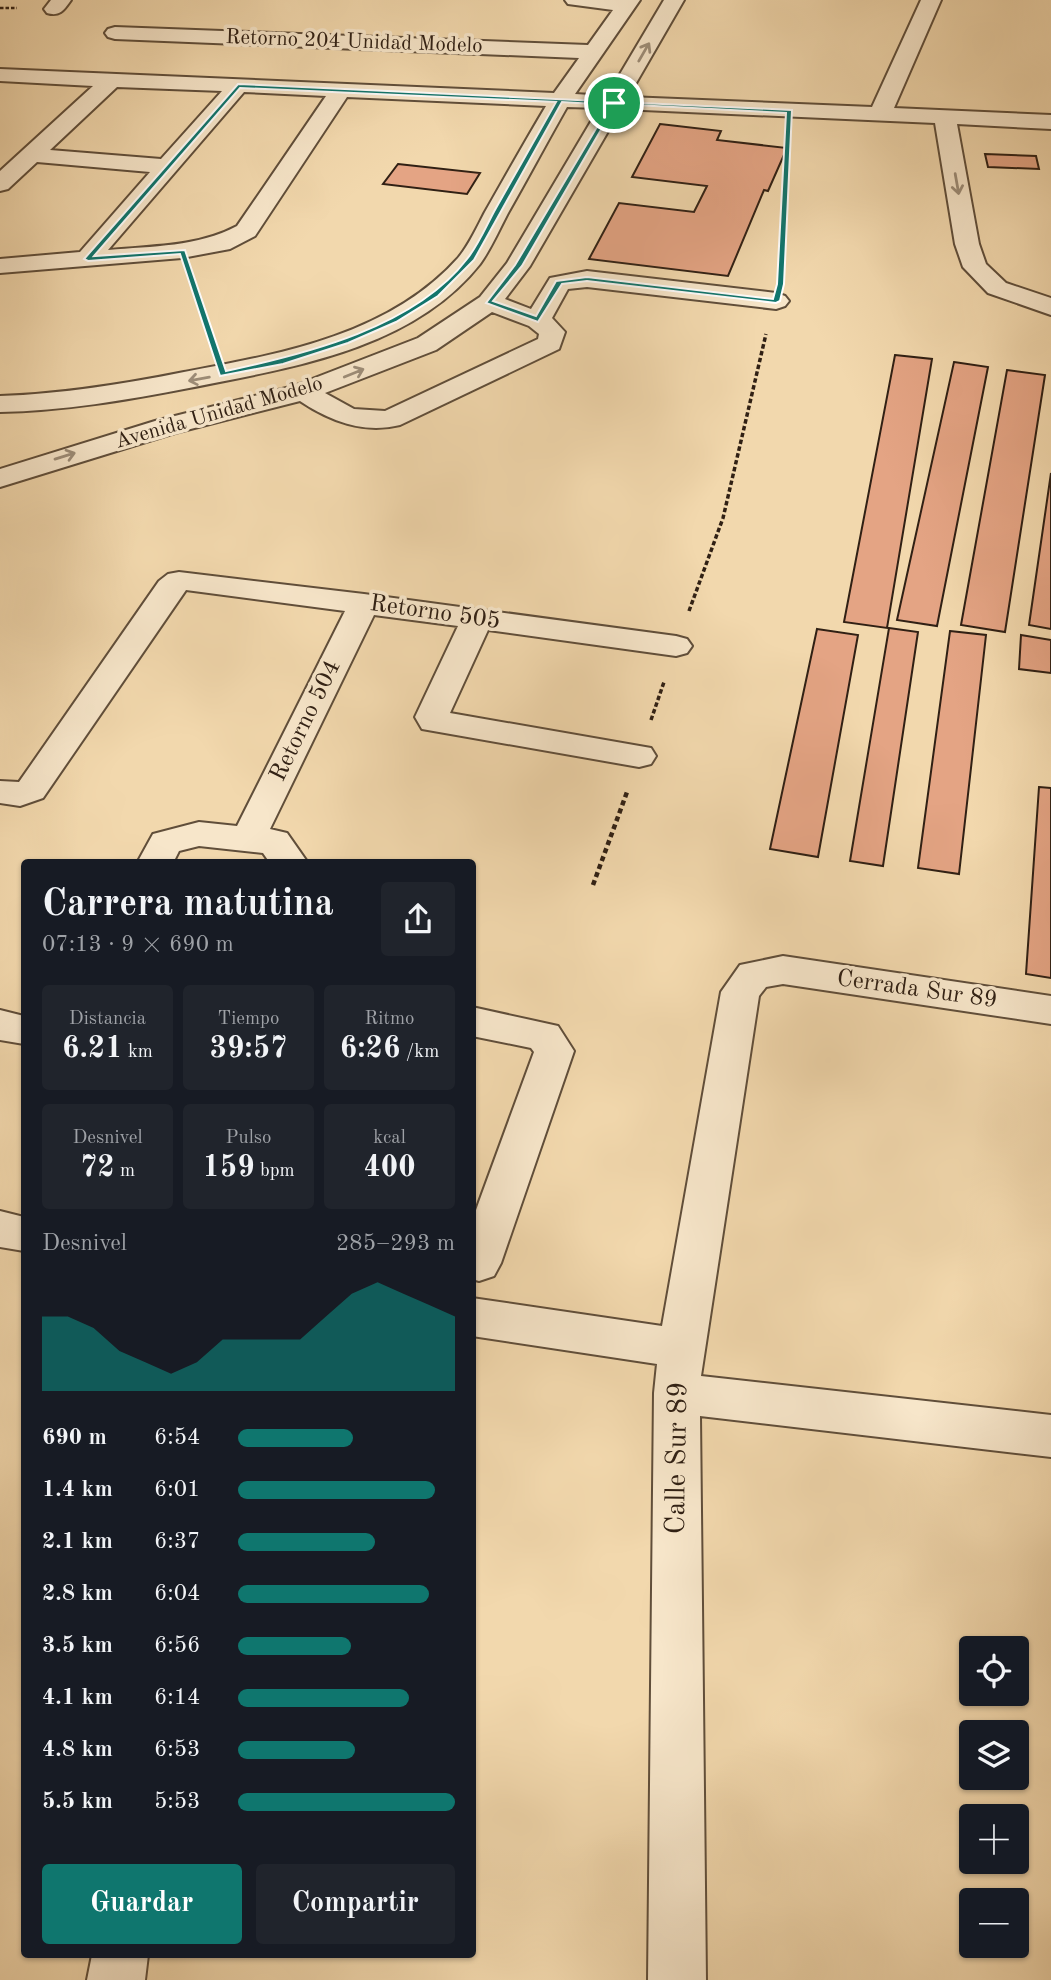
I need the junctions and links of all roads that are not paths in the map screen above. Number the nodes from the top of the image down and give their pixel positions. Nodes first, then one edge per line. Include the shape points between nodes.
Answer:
1 (575, 0) edge
2 (674, 0) edge
3 (931, 0) edge
4 (628, 3) edge
5 (128, 14) dead end
6 (115, 33) junction
7 (594, 52) junction
8 (0, 75) edge
9 (79, 79) junction
10 (111, 81) junction
11 (238, 86) junction
12 (341, 90) junction
13 (560, 100) junction
14 (614, 103) junction
15 (880, 114) junction
16 (945, 117) junction
17 (1051, 122) edge
18 (31, 155) junction
19 (169, 167) junction
20 (0, 184) edge
21 (88, 259) junction
22 (0, 266) edge
23 (776, 301) road end
24 (489, 302) junction
25 (1051, 307) edge
26 (538, 320) junction
27 (304, 392) junction
28 (0, 404) edge
29 (0, 478) edge
30 (364, 603) junction
31 (477, 619) junction
32 (676, 646) road end
33 (639, 756) road end
34 (0, 792) edge
35 (248, 839) junction
36 (157, 859) edge
37 (287, 859) edge
38 (783, 970) joint
39 (1051, 1010) edge
40 (476, 1022) edge
41 (0, 1025) edge
42 (21, 1029) edge
43 (0, 1229) edge
44 (21, 1233) edge
45 (479, 1263) dead end
46 (476, 1318) edge
47 (679, 1371) junction
48 (1051, 1436) edge
49 (120, 1958) edge
50 (116, 1980) edge
51 (677, 1980) edge

1 - 4 street
14 -> 2 street, Avenida Unidad Modelo
3 - 15 street
4 - 7 street, Avenida Unidad Modelo
5 - 6 street
6 - 7 street, Retorno 204 Unidad Modelo
6 - 9 street
7 - 13 street, Avenida Unidad Modelo
8 - 9 street, Retorno 204 Unidad Modelo
9 - 10 street, Retorno 204 Unidad Modelo
10 - 11 street, Retorno 204 Unidad Modelo
10 - 18 street
11 - 12 street, Retorno 204 Unidad Modelo
11 - 19 street
12 - 13 street, Retorno 204 Unidad Modelo
12 - 21 street via 246,231 221,244 183,251
13 - 14 street, Retorno 204 Unidad Modelo
13 -> 28 street, Avenida Unidad Modelo via 470,260 435,294 393,320 345,342 281,362
14 - 15 street, Retorno 204 Unidad Modelo
14 - 24 street, Avenida Unidad Modelo via 518,266
15 - 16 street, Retorno 204 Unidad Modelo
16 - 17 street, Retorno 204 Unidad Modelo
16 -> 25 street via 975,267 997,288
18 - 19 street
18 - 20 street
19 - 21 street
21 - 22 street
23 - 26 street via 587,279 559,282
24 - 26 street
27 -> 24 street, Avenida Unidad Modelo via 427,344
26 - 27 street via 552,332 550,343 390,419 341,417
29 -> 27 street, Avenida Unidad Modelo via 165,427
30 - 31 street, Retorno 505
30 - 34 street, Retorno 505 via 179,581 31,790
30 - 35 street, Retorno 504
31 - 32 street, Retorno 505
31 - 33 street via 432,716 439,724
35 - 36 street via 199,834 166,843
35 - 37 street via 274,842
38 - 39 street, Cerrada Sur 89
38 - 47 street, Calle Sur 89 via 754,975 740,992
40 - 45 street via 544,1037 554,1051
41 - 42 street
43 - 44 street
46 - 47 street
47 - 48 street
47 - 51 street, Calle Sur 89
49 - 50 street

